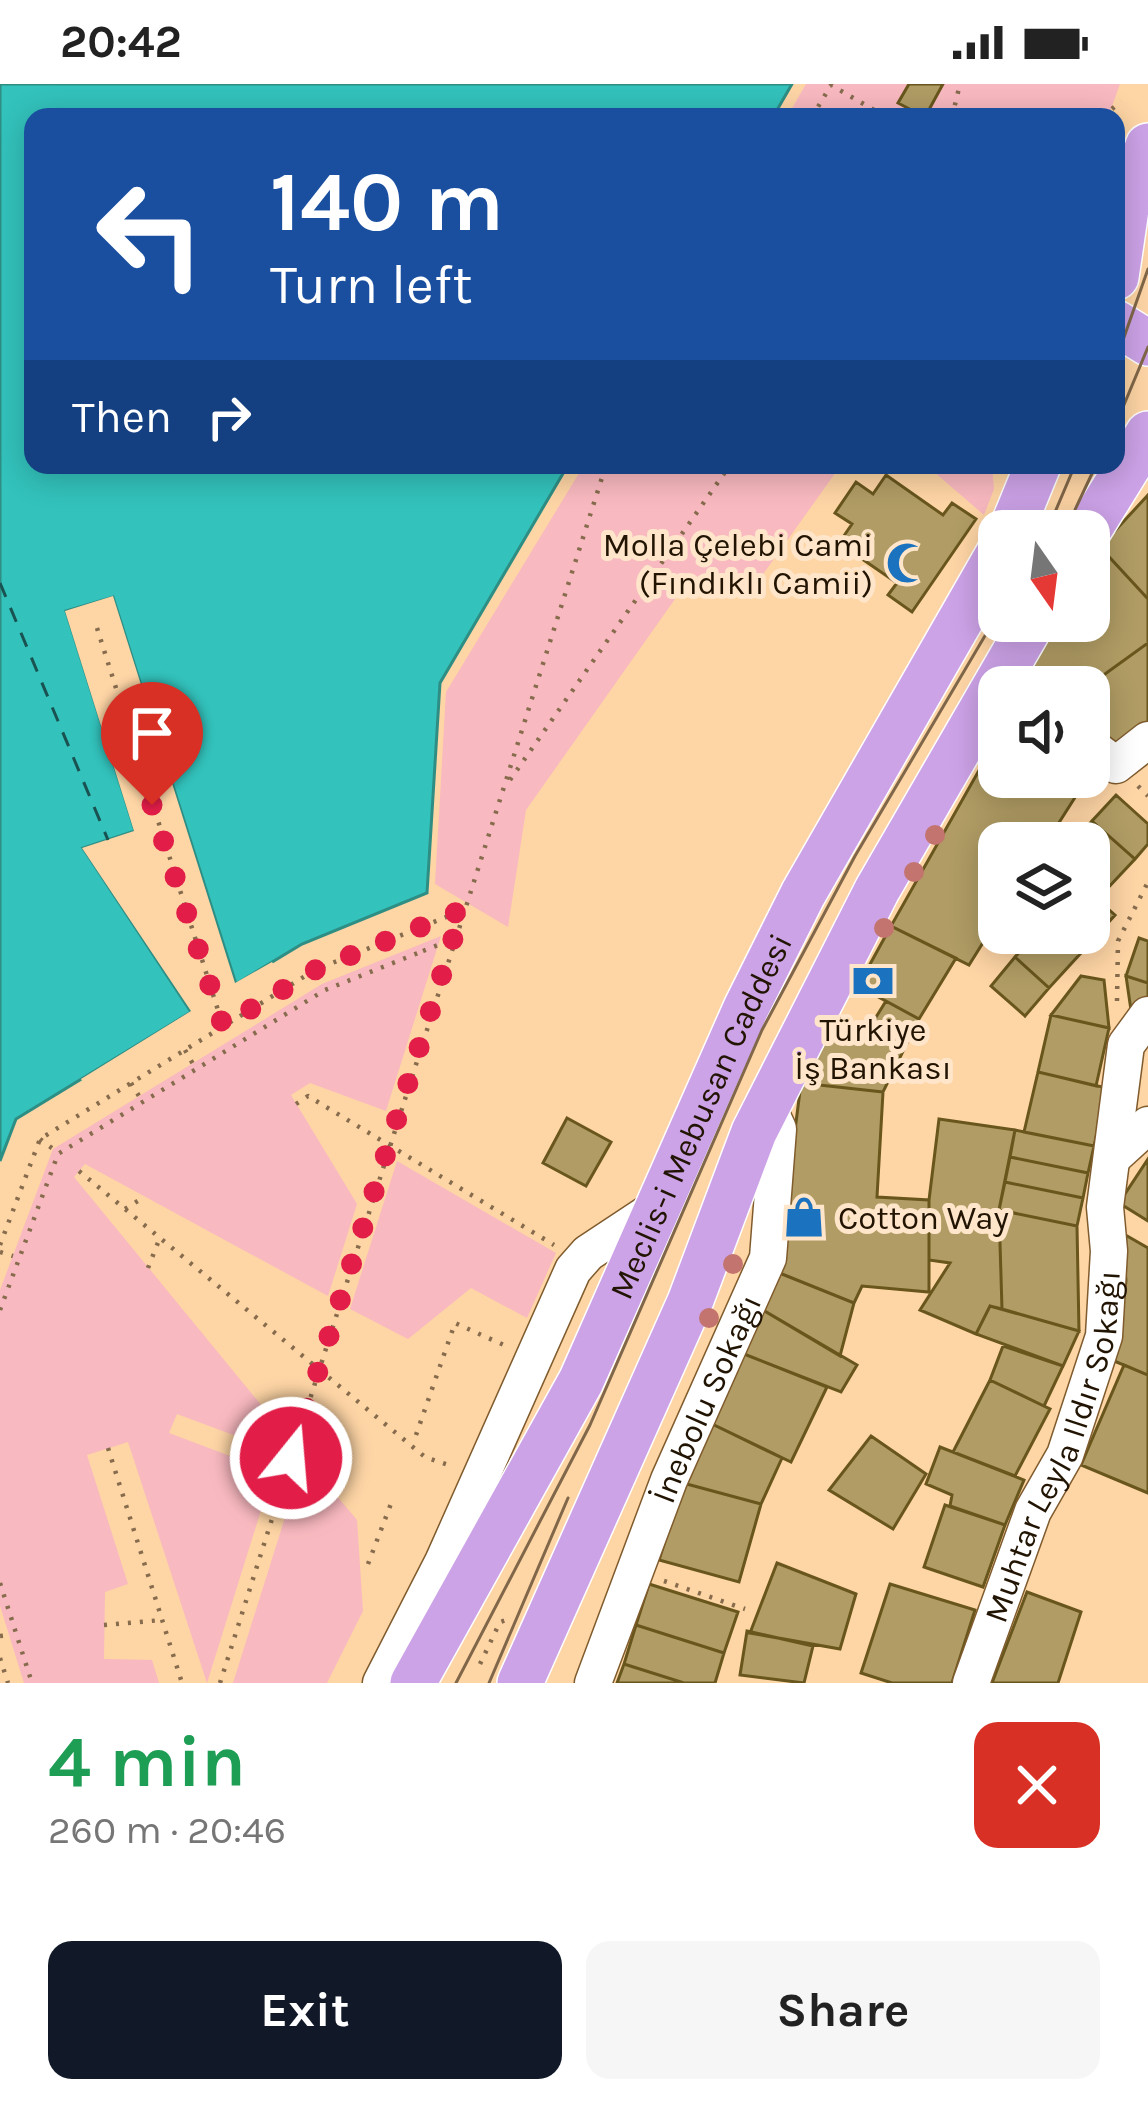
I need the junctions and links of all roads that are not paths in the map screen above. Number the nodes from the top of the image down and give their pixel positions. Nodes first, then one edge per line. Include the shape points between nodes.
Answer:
1 (1148, 146) edge
2 (1125, 211) edge
3 (1148, 434) edge
4 (1125, 471) edge
5 (1034, 474) edge
6 (1123, 474) edge
7 (1019, 510) edge
8 (1101, 510) edge
9 (978, 590) edge
10 (978, 726) edge
11 (1148, 740) edge
12 (1110, 753) edge
13 (1137, 1030) edge
14 (767, 1105) junction
15 (1148, 1125) edge
16 (1112, 1158) junction
17 (656, 1208) junction
18 (501, 1674) edge
19 (381, 1683) edge
20 (413, 1683) edge
21 (592, 1683) edge
22 (971, 1683) edge

1 - 2 main road
3 - 4 main road
5 - 7 main road
6 - 8 main road
9 - 17 main road, Meclis-i Mebusan Caddesi via 803,894
10 - 14 main road, Meclis-i Mebusan Caddesi via 877,890
11 - 12 street
13 - 16 street, Muhtar Leyla Ildır Sokağı
14 - 18 main road, Meclis-i Mebusan Caddesi via 689,1302
14 - 21 street, İnebolu Sokağı via 778,1129 768,1258 669,1480
15 - 16 street
16 - 22 street, Muhtar Leyla Ildır Sokağı via 1104,1336 1065,1455 1033,1510
17 - 19 street via 579,1260
17 - 20 main road, Meclis-i Mebusan Caddesi via 551,1440

